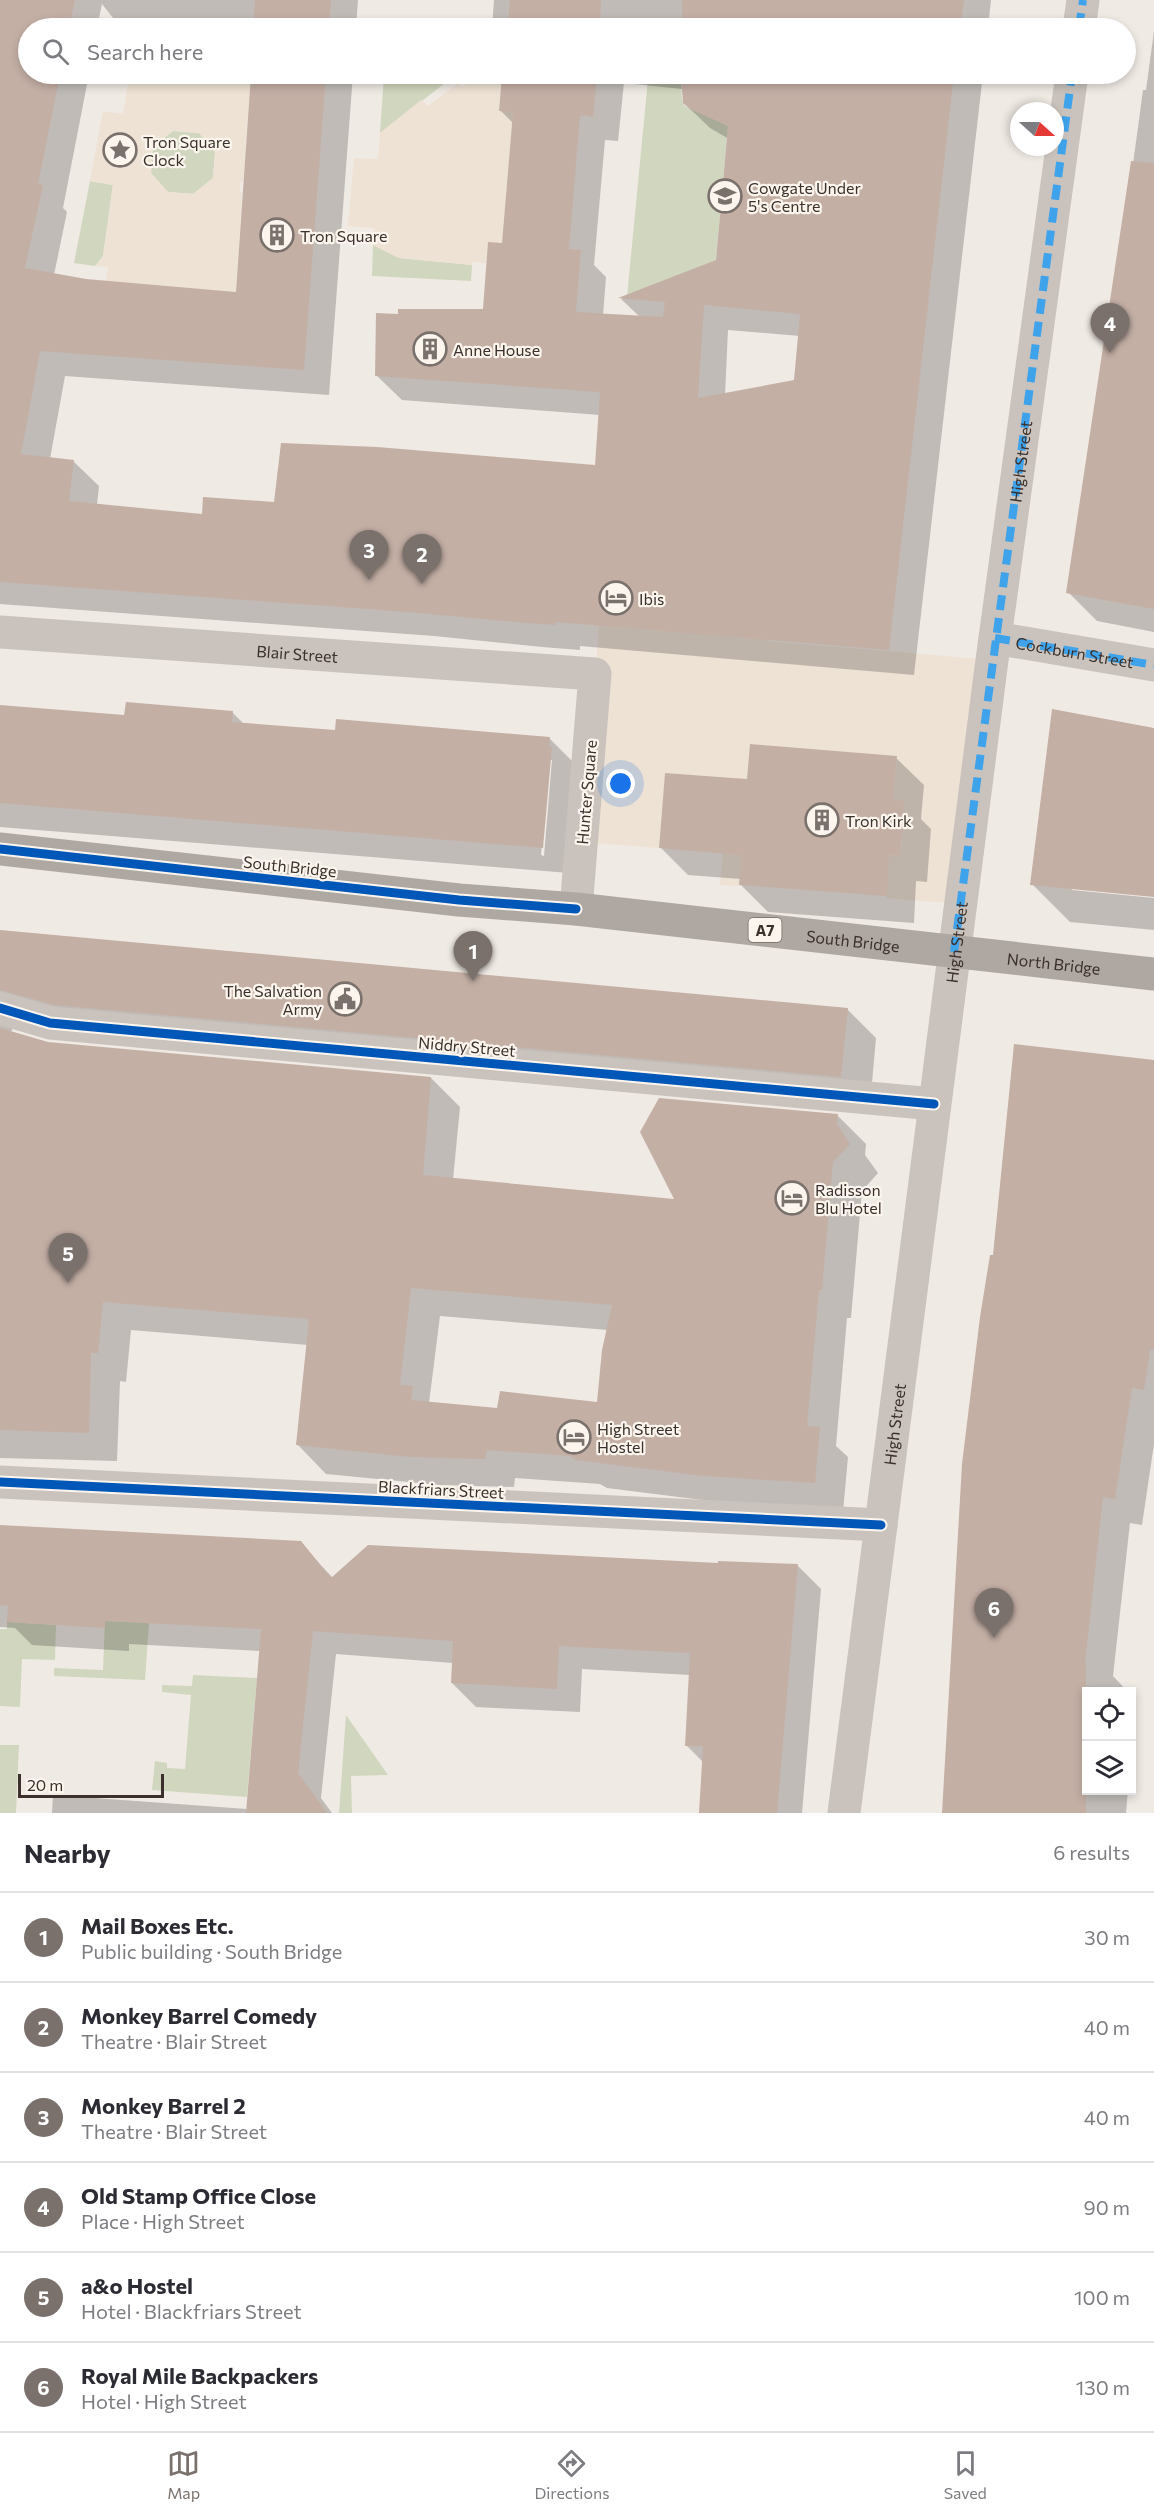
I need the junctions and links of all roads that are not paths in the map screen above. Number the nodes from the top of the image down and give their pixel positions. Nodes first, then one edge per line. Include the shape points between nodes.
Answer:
1 (1083, 0) edge
2 (1080, 18) edge
3 (1071, 84) edge
4 (0, 632) edge
5 (995, 638) junction
6 (1154, 665) edge
7 (596, 674) joint
8 (0, 849) edge
9 (576, 909) junction
10 (954, 952) junction
11 (1154, 974) edge
12 (0, 1008) edge
13 (934, 1104) junction
14 (0, 1482) edge
15 (881, 1526) junction
16 (844, 1813) edge

1 - 2 street
3 - 5 street, High Street
4 - 7 street, Blair Street
5 - 6 street, Cockburn Street
5 - 10 street, High Street
7 - 9 street, Hunter Square
8 - 9 main road, South Bridge / A7 via 450,899
9 - 10 main road, South Bridge / A7
10 - 11 main road, North Bridge / A7
10 - 13 street, High Street
12 - 13 street, Niddry Street via 50,1023
13 - 15 street, High Street
14 - 15 street, Blackfriars Street
15 - 16 street, High Street

